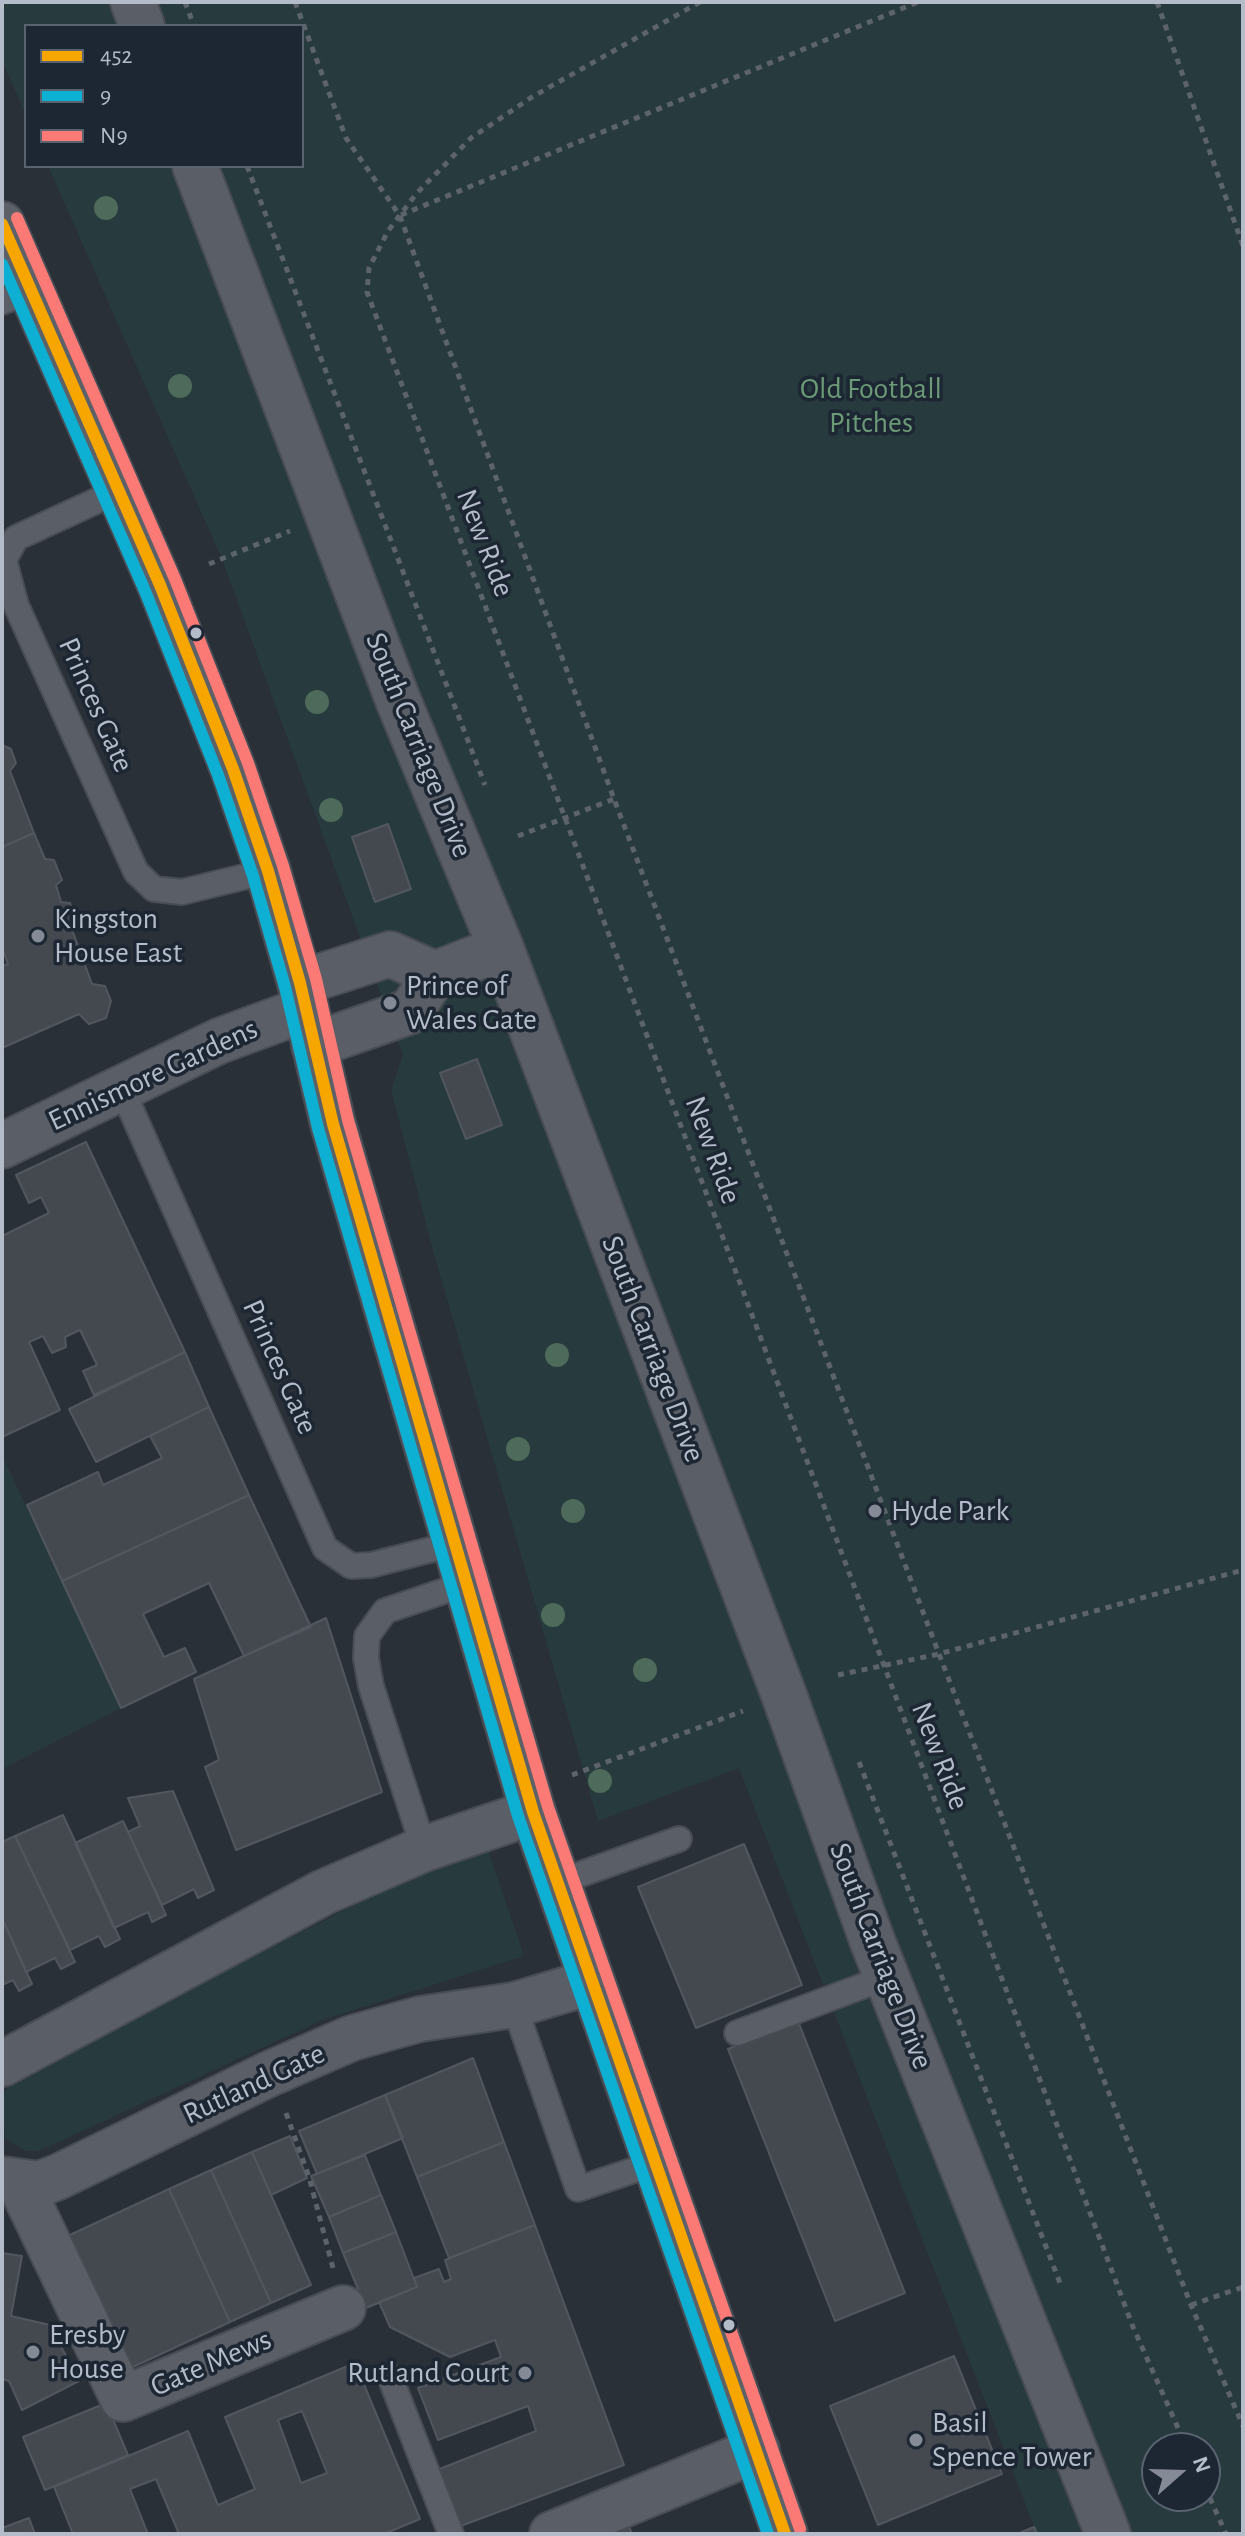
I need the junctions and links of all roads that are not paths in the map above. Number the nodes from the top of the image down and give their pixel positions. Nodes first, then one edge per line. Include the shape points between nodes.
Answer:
1 (133, 2) edge
2 (141, 24) edge
3 (196, 168) edge
4 (2, 224) edge
5 (17, 296) edge
6 (120, 490) junction
7 (268, 871) junction
8 (501, 948) junction
9 (435, 974) junction
10 (306, 1012) junction
11 (121, 1087) junction
12 (2, 1146) edge
13 (459, 1564) junction
14 (533, 1812) junction
15 (679, 1839) dead end
16 (424, 1849) junction
17 (556, 1883) junction
18 (887, 1977) junction
19 (591, 1982) junction
20 (514, 2005) junction
21 (737, 2033) dead end
22 (2, 2064) edge
23 (655, 2163) junction
24 (11, 2181) edge
25 (343, 2308) road end
26 (390, 2377) dead end
27 (757, 2450) junction
28 (451, 2534) edge
29 (552, 2534) edge
30 (785, 2534) edge
31 (1108, 2534) edge

1 - 2 street
3 - 8 street, South Carriage Drive via 398,700
4 - 5 main road
5 - 6 main road
6 - 7 main road via 233,769
6 - 7 lane, Princes Gate via 16,538 4,560 16,605 136,872 154,889 182,892
7 - 10 main road
8 - 9 street
8 - 18 street, South Carriage Drive
9 - 10 street via 411,1011
9 - 10 street via 390,954
10 - 11 street, Ennismore Gardens via 248,1029
10 - 13 main road
11 - 12 street, Ennismore Gardens
11 - 13 lane, Princes Gate via 325,1548 351,1566
13 - 14 main road
13 - 16 lane via 385,1611 367,1636 371,1686
14 - 16 street
14 - 17 main road
15 - 17 lane
16 - 22 street via 324,1892
17 - 19 main road
18 - 21 lane
18 - 31 street, South Carriage Drive
19 - 20 street, Rutland Gate
19 - 23 main road
20 - 23 lane via 578,2189
20 - 24 street, Rutland Gate via 420,2019 352,2038 58,2177 39,2184
23 - 27 main road
24 - 25 street, Gate Mews via 123,2399
26 - 28 lane
27 - 29 street
27 - 30 main road

